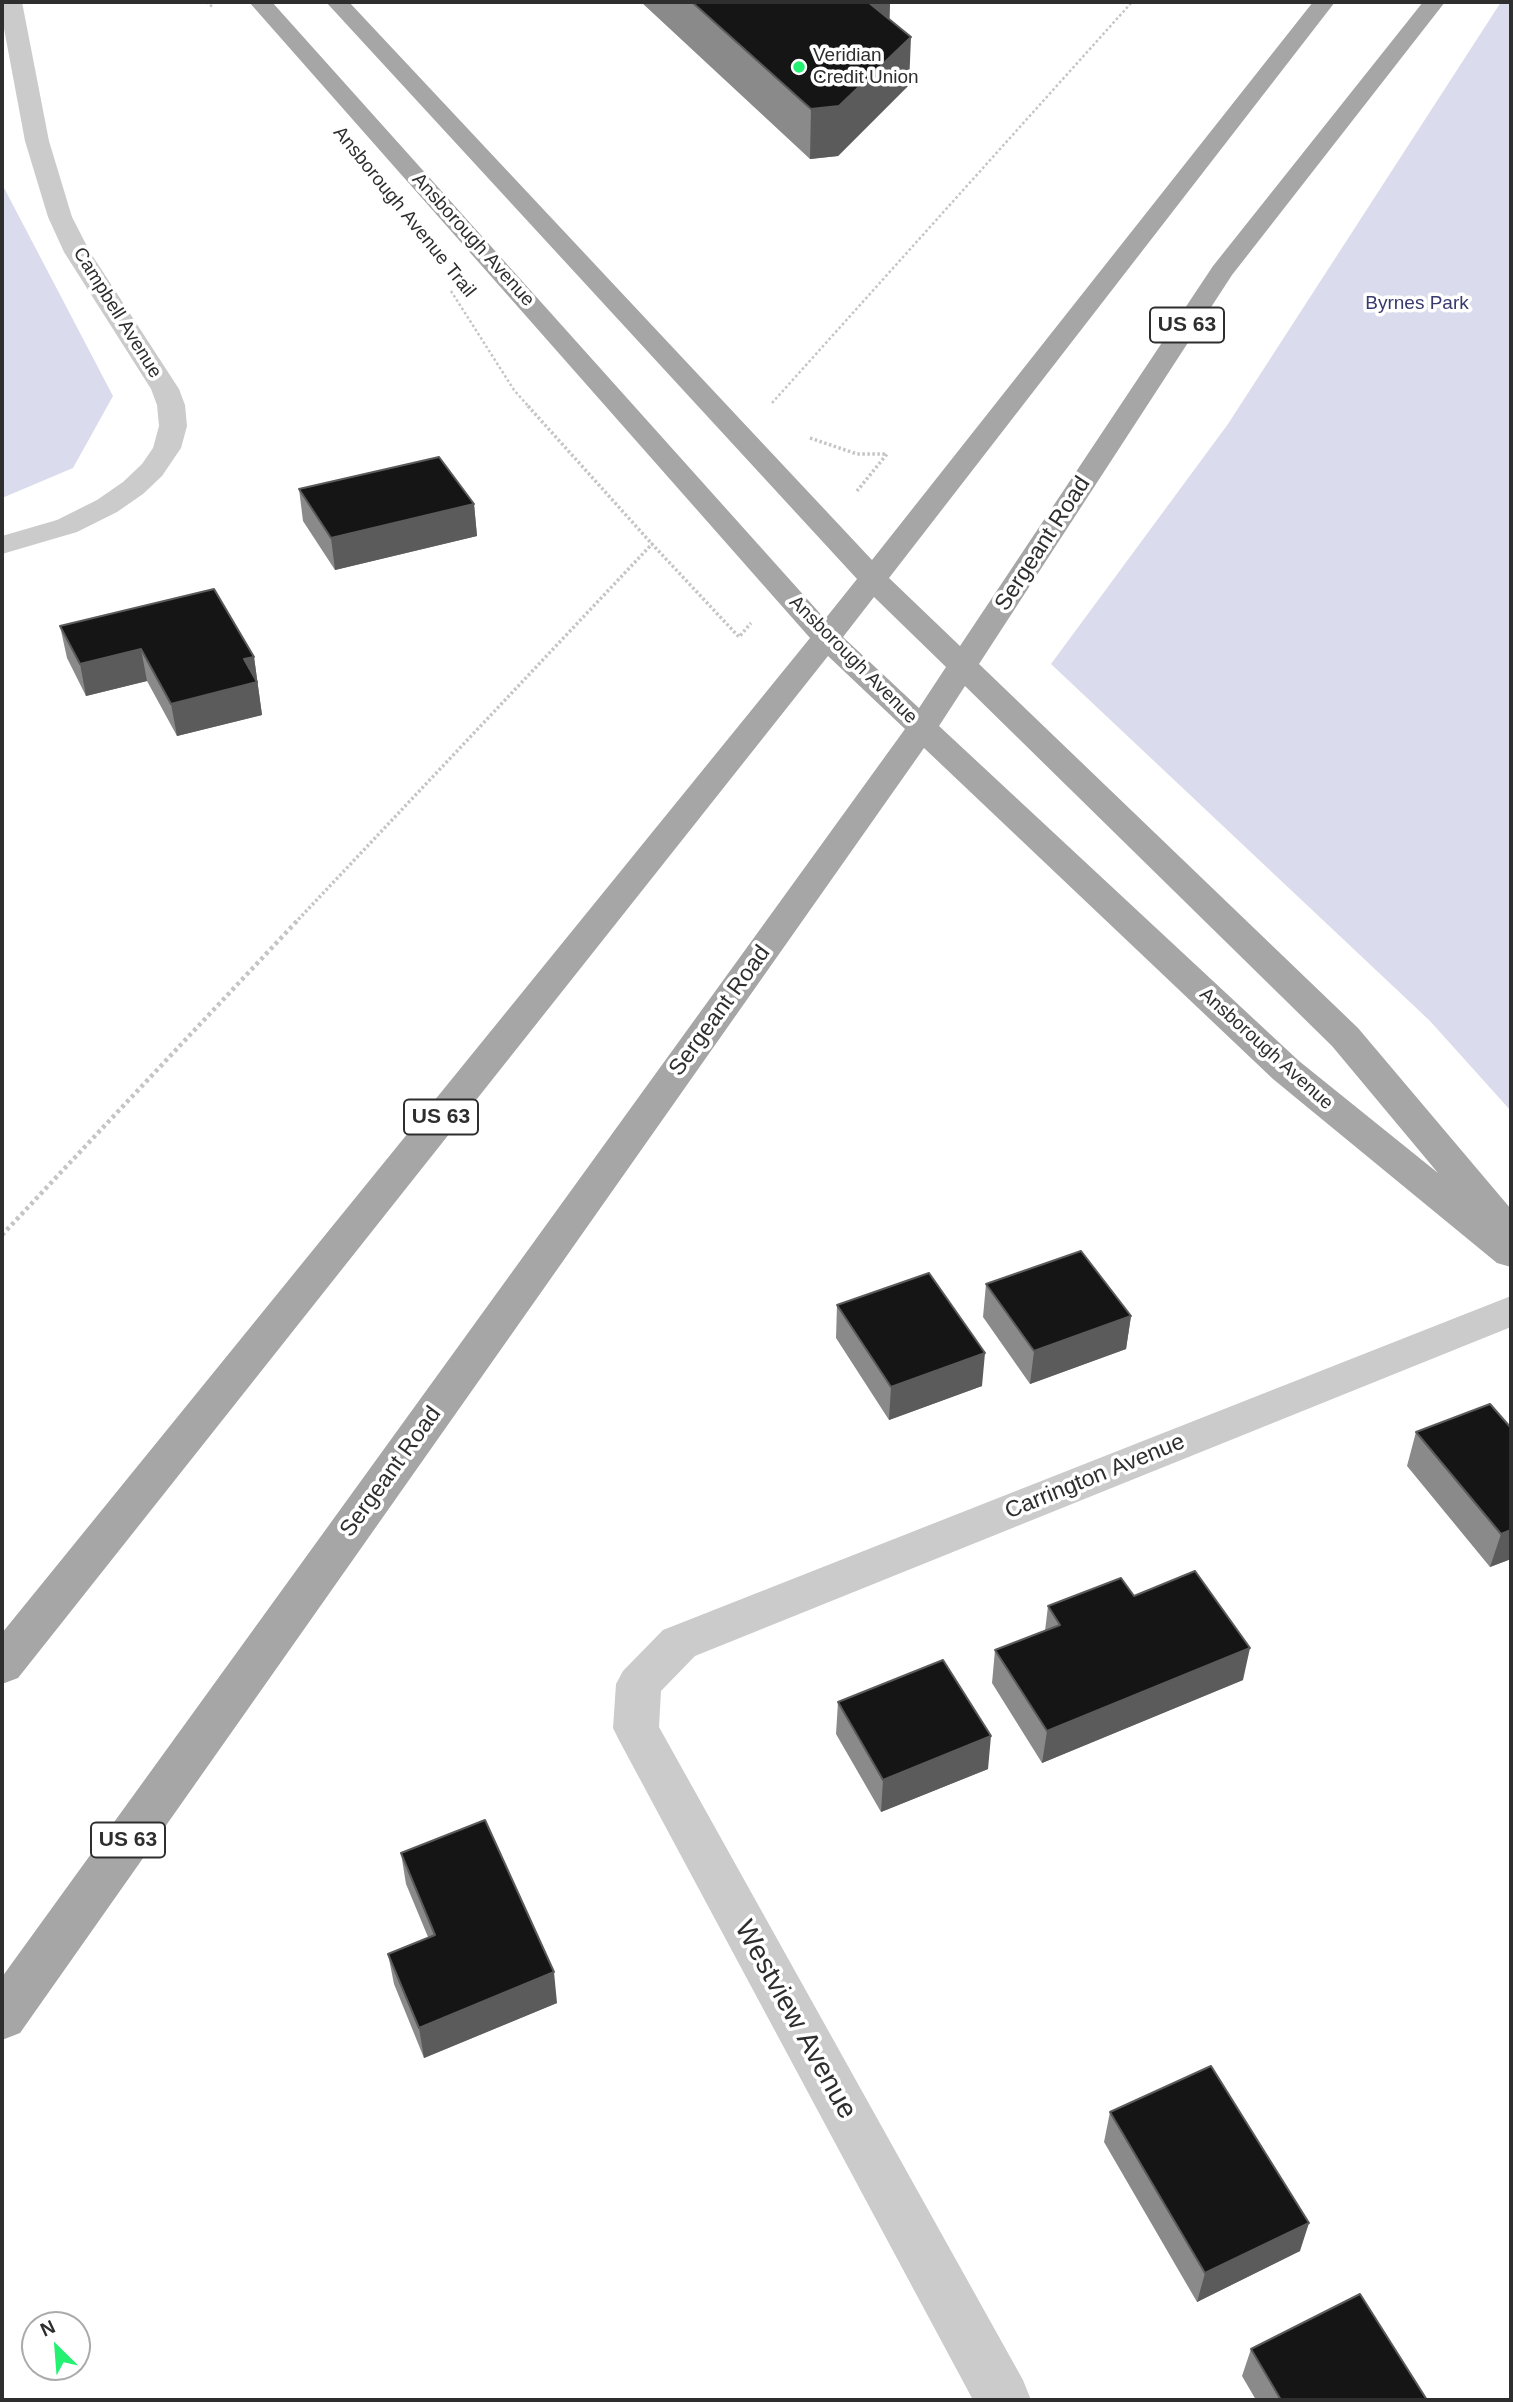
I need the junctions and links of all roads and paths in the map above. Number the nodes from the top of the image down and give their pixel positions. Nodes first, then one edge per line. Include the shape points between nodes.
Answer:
1 (11, 2) edge
2 (206, 2) edge
3 (260, 2) edge
4 (337, 2) edge
5 (1132, 2) edge
6 (1324, 2) edge
7 (1434, 2) edge
8 (216, 10) dead end
9 (450, 289) dead end
10 (770, 405) dead end
11 (809, 438) dead end
12 (877, 466) dead end
13 (9, 544) edge
14 (652, 544) junction
15 (873, 579) junction
16 (752, 621) dead end
17 (826, 638) junction
18 (964, 665) junction
19 (921, 729) junction
20 (1511, 1235) edge
21 (2, 1236) edge
22 (1511, 1253) edge
23 (1511, 1311) edge
24 (679, 1643) joint
25 (2, 1665) edge
26 (2, 2017) edge
27 (1003, 2400) edge

1 - 13 street, Campbell Avenue via 37,141 60,217 77,252 165,389 173,425 167,448 133,488 67,526
2 - 8 path
3 - 17 main road, Ansborough Avenue
4 - 15 main road
5 - 10 path
6 - 15 main road, US 63
7 - 18 main road, Sergeant Road / US 63 via 1222,271
9 - 14 path, Ansborough Avenue Trail via 514,390
11 - 12 path via 857,454 887,454
14 - 16 path, Ansborough Avenue Trail via 739,637
14 - 21 path
15 - 17 main road, US 63
15 - 18 main road
17 - 19 main road, Ansborough Avenue
17 - 25 main road, US 63
18 - 19 main road, Sergeant Road / US 63
18 - 20 main road via 1345,1037
19 - 22 main road, Ansborough Avenue via 1286,1070
19 - 26 main road, Sergeant Road / US 63
23 - 24 street, Carrington Avenue
24 - 27 street, Westview Avenue via 639,1684 636,1728

